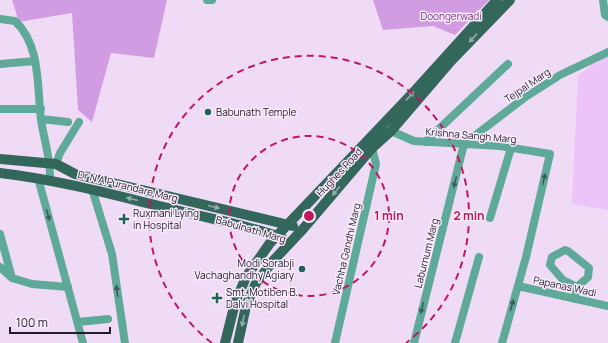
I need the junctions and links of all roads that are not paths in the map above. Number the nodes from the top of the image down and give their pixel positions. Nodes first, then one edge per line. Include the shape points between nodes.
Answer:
1 (207, 0) edge
2 (212, 0) edge
3 (497, 0) edge
4 (510, 0) edge
5 (603, 0) edge
6 (608, 17) edge
7 (0, 20) edge
8 (608, 52) edge
9 (35, 61) junction
10 (0, 64) edge
11 (508, 64) dead end
12 (0, 109) edge
13 (41, 109) junction
14 (41, 119) junction
15 (68, 122) dead end
16 (78, 122) dead end
17 (382, 124) junction
18 (391, 131) junction
19 (425, 142) junction
20 (464, 144) junction
21 (372, 148) junction
22 (511, 148) junction
23 (0, 159) edge
24 (53, 164) junction
25 (0, 174) edge
26 (38, 178) junction
27 (50, 180) junction
28 (92, 189) junction
29 (490, 218) dead end
30 (289, 224) junction
31 (303, 229) junction
32 (0, 234) edge
33 (278, 236) junction
34 (291, 241) junction
35 (479, 257) dead end
36 (0, 267) edge
37 (12, 278) junction
38 (68, 286) junction
39 (518, 286) junction
40 (577, 287) junction
41 (574, 298) junction
42 (608, 305) edge
43 (108, 319) dead end
44 (78, 322) junction
45 (83, 343) edge
46 (125, 343) edge
47 (225, 343) edge
48 (238, 343) edge
49 (335, 343) edge
50 (414, 343) edge
51 (455, 343) edge
52 (502, 343) edge

1 - 2 street
17 -> 3 main road, Hughes Road
4 -> 18 main road via 451,61
5 - 6 street via 605,15
7 - 9 street via 15,21 18,24 26,36
8 - 20 street, Tejpal Marg via 565,72 524,98
9 - 10 street
9 - 13 street
11 - 19 street
12 - 13 street
13 - 14 street
14 - 15 street
14 - 24 street
16 - 24 street
17 - 18 main road
17 - 30 main road, Hughes Road
18 - 19 street, Krishna Sangh Marg via 414,141
18 - 21 main road
19 - 20 street, Krishna Sangh Marg
20 - 22 street, Krishna Sangh Marg
20 -> 50 street, Laburnum Marg
21 -> 31 main road
21 - 49 street, Vachha Gandhi Marg via 376,164
22 - 29 street
39 -> 22 street, Krishna Sangh Marg via 550,154
23 - 24 main road, Dr N A Purandare Marg
24 - 27 street
24 -> 30 main road, Dr N A Purandare Marg via 75,174
25 - 26 main road, Babulnath Marg
26 - 27 main road, Babulnath Marg
26 -> 38 street
27 - 28 main road, Babulnath Marg
33 -> 28 main road, Babulnath Marg
46 -> 28 street via 112,254
30 - 31 main road, Dr N A Purandare Marg
30 - 33 main road, Hughes Road
31 - 34 main road
32 - 37 street
33 - 34 main road, Babulnath Marg
33 - 47 main road, Hughes Road via 246,277 235,303
34 -> 48 main road via 256,283 246,306
35 - 51 street
36 - 37 street
37 - 38 street via 32,284
38 - 44 street
39 - 41 street, Papanas Wadi
52 -> 39 street
40 - 40 street via 586,280 589,268 568,250 552,257 550,266 563,280
40 - 41 street
41 - 42 street, Papanas Wadi
43 - 44 street
44 - 45 street

